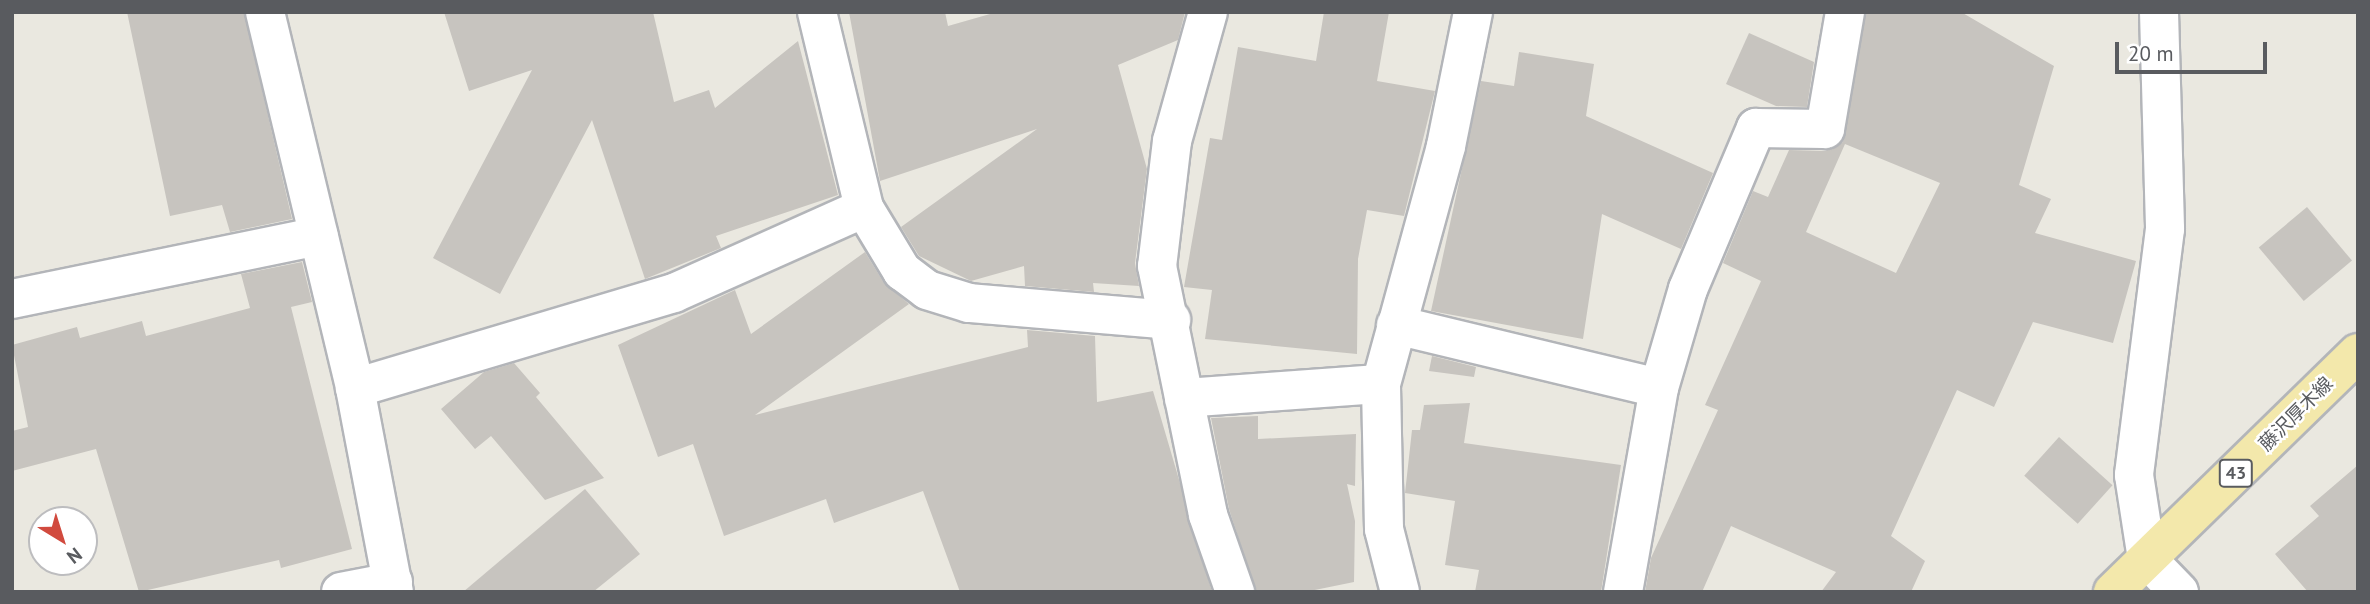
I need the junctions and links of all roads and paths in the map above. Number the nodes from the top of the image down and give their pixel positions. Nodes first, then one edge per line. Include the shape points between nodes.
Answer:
1 (265, 12) edge
2 (817, 12) edge
3 (1208, 12) edge
4 (1472, 12) edge
5 (1845, 12) edge
6 (2159, 12) edge
7 (864, 208) junction
8 (319, 236) junction
9 (12, 299) edge
10 (1171, 320) junction
11 (1396, 325) junction
12 (2358, 353) edge
13 (1381, 384) junction
14 (355, 388) junction
15 (1659, 388) junction
16 (1184, 398) junction
17 (2147, 559) junction
18 (394, 587) edge
19 (341, 592) edge
20 (1235, 592) edge
21 (1400, 592) edge
22 (1623, 592) edge
23 (2113, 592) edge
24 (2179, 592) edge

1 - 8 street
2 - 7 street
3 - 10 street via 1160,206 1157,266
4 - 11 street via 1446,146
5 - 15 street via 1825,129 1756,128 1688,289
6 - 17 street via 2165,229 2134,475
7 - 10 street via 902,271 927,290 969,303
7 - 14 street via 674,293
8 - 9 street
8 - 14 street
10 - 16 street
11 - 13 street
11 - 15 street
12 - 17 main road, 藤沢厚木線 / 43
13 - 16 street
13 - 21 street via 1384,529
14 - 18 street
15 - 22 street
16 - 20 street via 1208,515
17 - 23 main road, 藤沢厚木線 / 43
17 - 24 street
18 - 19 street

